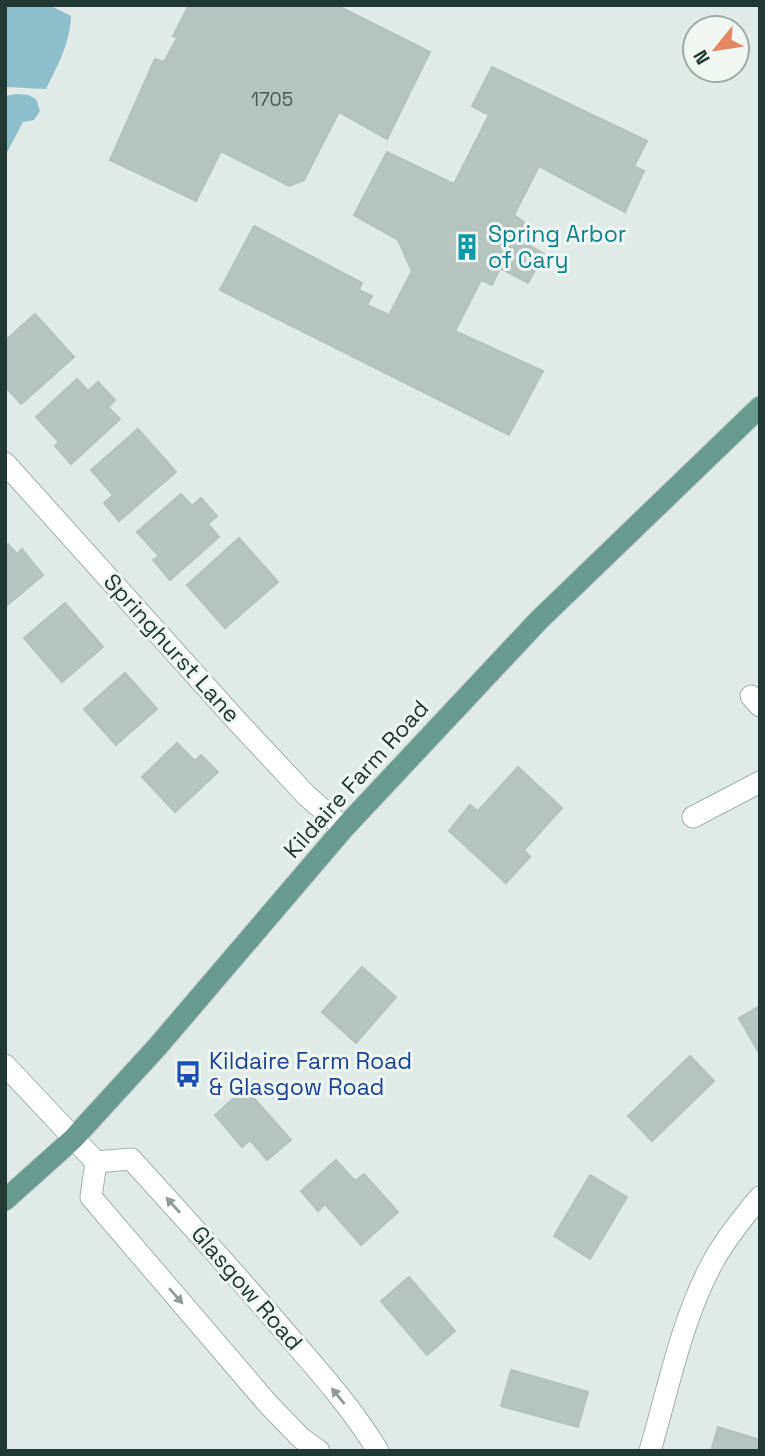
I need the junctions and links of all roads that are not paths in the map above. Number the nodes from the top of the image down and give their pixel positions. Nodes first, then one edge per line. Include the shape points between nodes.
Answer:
1 (760, 407) edge
2 (5, 463) edge
3 (760, 782) edge
4 (693, 817) dead end
5 (344, 828) junction
6 (5, 1065) edge
7 (73, 1139) junction
8 (96, 1162) junction
9 (760, 1197) edge
10 (5, 1200) edge
11 (319, 1451) edge
12 (378, 1451) edge
13 (650, 1451) edge

1 - 5 main road, Kildaire Farm Road via 539,620
2 - 5 street, Springhurst Lane via 236,720 307,796
3 - 4 street
5 - 7 main road, Kildaire Farm Road
6 - 7 street
7 - 8 street
7 - 10 main road, Kildaire Farm Road
8 -> 11 street via 90,1197 268,1404
12 -> 8 street, Glasgow Road via 314,1366 131,1159
9 - 13 street via 716,1257 699,1292

